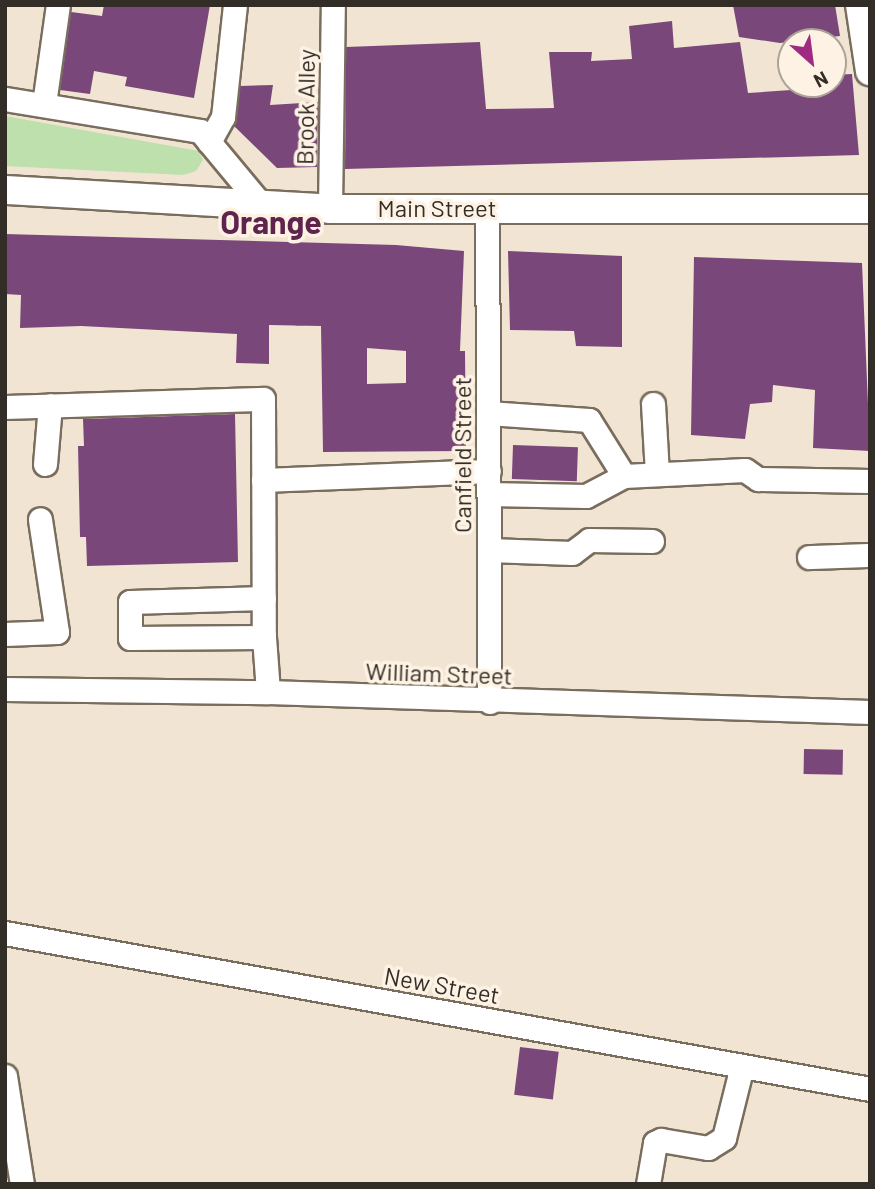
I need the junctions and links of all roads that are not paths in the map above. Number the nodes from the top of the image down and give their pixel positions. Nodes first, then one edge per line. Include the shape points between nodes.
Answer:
1 (58, 5) edge
2 (235, 5) edge
3 (333, 5) edge
4 (864, 22) edge
5 (870, 71) edge
6 (5, 99) edge
7 (44, 104) junction
8 (209, 142) junction
9 (5, 190) edge
10 (263, 207) junction
11 (487, 208) junction
12 (330, 209) junction
13 (870, 209) edge
14 (653, 404) dead end
15 (50, 405) junction
16 (5, 407) edge
17 (488, 413) junction
18 (45, 464) dead end
19 (657, 474) junction
20 (624, 476) junction
21 (263, 480) junction
22 (870, 481) edge
23 (489, 483) junction
24 (40, 519) dead end
25 (652, 541) dead end
26 (489, 550) junction
27 (870, 555) edge
28 (809, 557) dead end
29 (264, 598) junction
30 (5, 634) edge
31 (264, 637) junction
32 (5, 689) edge
33 (268, 692) junction
34 (490, 702) junction
35 (870, 712) edge
36 (5, 933) edge
37 (742, 1066) junction
38 (5, 1076) edge
39 (870, 1089) edge
40 (22, 1184) edge
41 (648, 1184) edge

1 - 7 street
2 - 8 street via 222,117
3 - 12 street, Brook Alley
4 - 5 main road
6 - 7 street
7 - 8 street via 200,131
8 - 10 street
9 - 10 main road, Main Street
10 - 12 main road, Main Street
11 - 12 main road, Main Street
11 - 13 main road, Main Street
11 - 17 street, Canfield Street
14 - 19 street
15 - 16 street
15 - 18 street
15 - 21 street via 263,399
17 - 20 street via 589,420
17 - 23 street, Canfield Street
19 - 20 street
19 - 22 street via 745,470 758,479
20 - 23 street via 586,496
21 - 23 street
21 - 29 street
23 - 26 street, Canfield Street
24 - 30 street via 57,632
25 - 26 street via 589,540 572,553
26 - 34 street, Canfield Street
27 - 28 street
29 - 31 street
29 - 31 street via 130,602 130,638
31 - 33 street
32 - 33 street, William Street
33 - 34 street, William Street
34 - 35 street, William Street
36 - 37 street, New Street
37 - 39 street, New Street
37 - 41 street via 724,1138 708,1148 661,1140 655,1143
38 - 40 street

